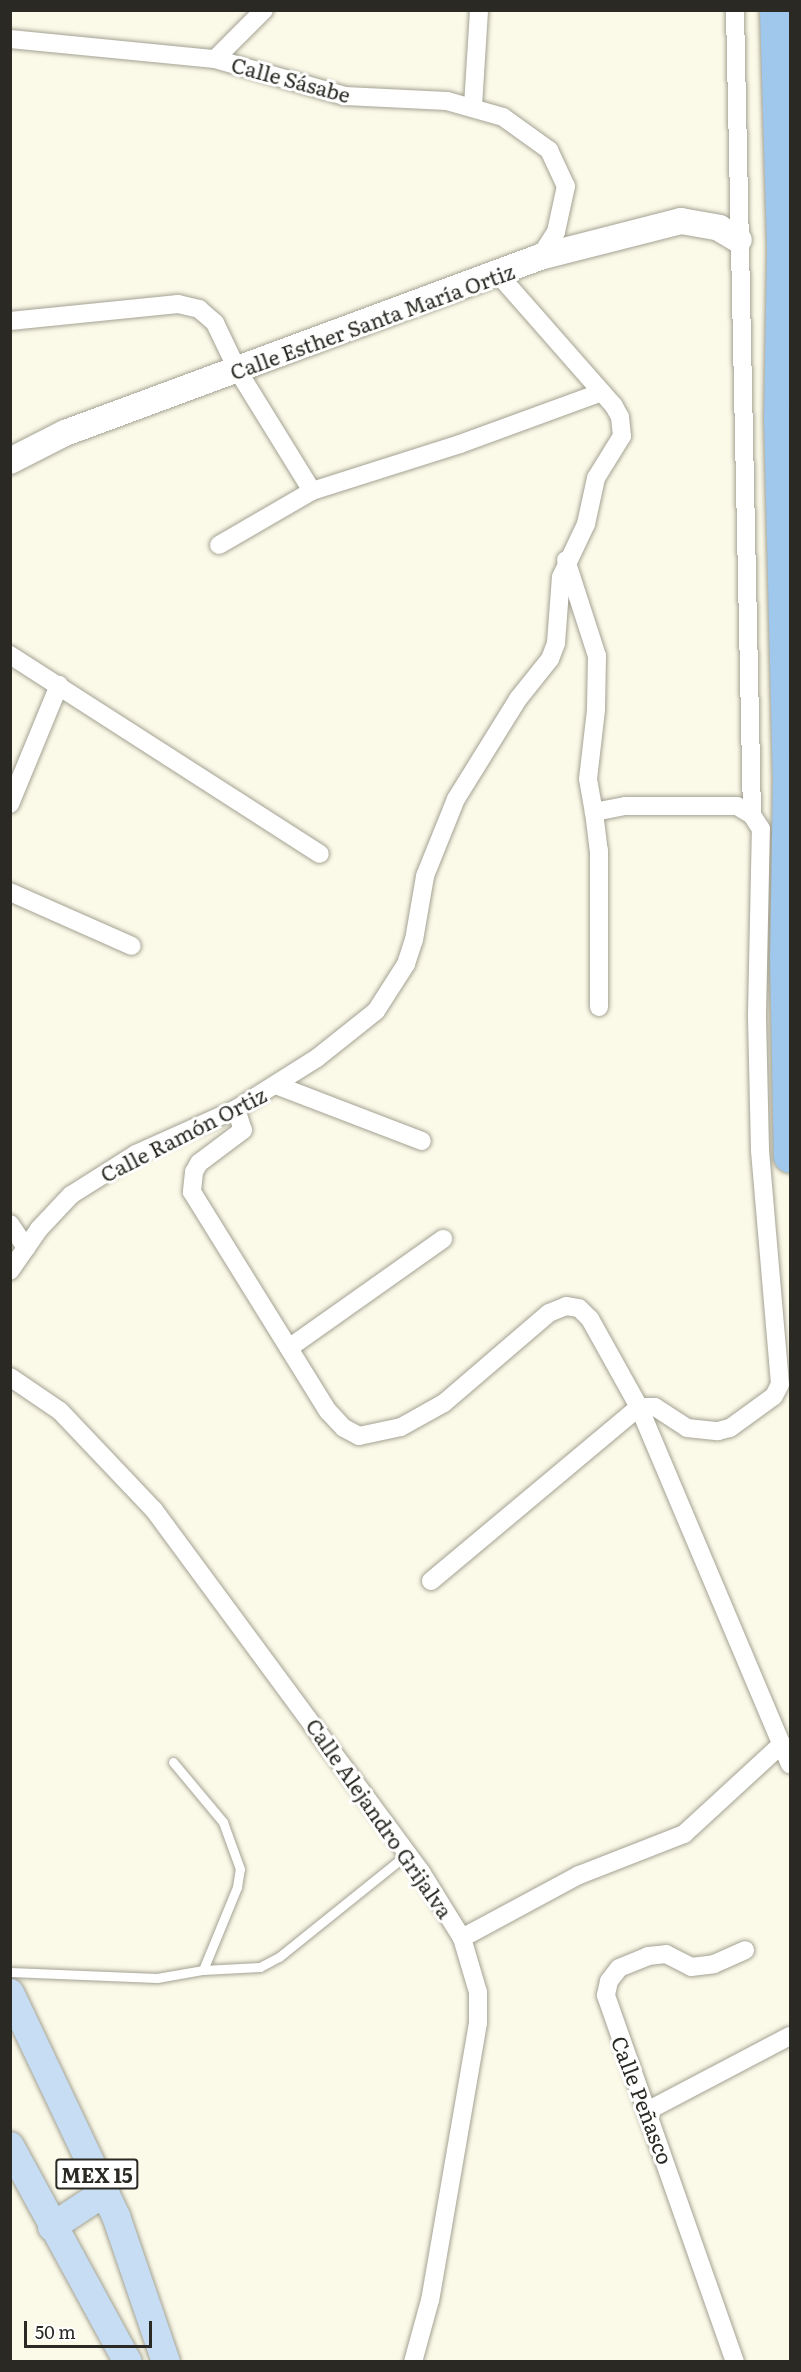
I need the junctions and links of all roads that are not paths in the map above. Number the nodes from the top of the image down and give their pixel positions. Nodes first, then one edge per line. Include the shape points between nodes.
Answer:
1 (264, 10) edge
2 (479, 10) edge
3 (735, 10) edge
4 (776, 10) edge
5 (10, 39) edge
6 (215, 59) junction
7 (473, 106) junction
8 (739, 240) junction
9 (540, 257) junction
10 (499, 274) junction
11 (10, 321) edge
12 (238, 371) junction
13 (602, 392) junction
14 (10, 461) edge
15 (312, 491) junction
16 (219, 545) dead end
17 (567, 560) junction
18 (10, 655) edge
19 (59, 685) junction
20 (10, 804) edge
21 (594, 812) junction
22 (752, 815) junction
23 (320, 854) dead end
24 (10, 892) edge
25 (132, 946) dead end
26 (599, 1007) dead end
27 (276, 1085) junction
28 (236, 1109) junction
29 (422, 1141) dead end
30 (790, 1156) edge
31 (10, 1224) edge
32 (443, 1239) dead end
33 (26, 1248) junction
34 (10, 1271) edge
35 (289, 1348) junction
36 (10, 1377) edge
37 (639, 1407) junction
38 (431, 1581) dead end
39 (782, 1744) junction
40 (173, 1762) dead end
41 (790, 1764) edge
42 (407, 1854) junction
43 (462, 1938) junction
44 (745, 1950) dead end
45 (203, 1970) junction
46 (10, 1972) edge
47 (10, 1993) edge
48 (790, 2036) edge
49 (649, 2110) junction
50 (10, 2146) edge
51 (105, 2192) junction
52 (52, 2227) junction
53 (128, 2361) edge
54 (166, 2361) edge
55 (413, 2361) edge
56 (735, 2361) edge

1 - 6 street
2 - 7 street
3 - 8 street
4 - 30 highway via 783,250 780,417 789,774 786,978
5 - 6 street, Calle Sásabe
6 - 7 street, Calle Sásabe via 345,96
7 - 9 street, Calle Sásabe via 503,117 536,137 560,167 566,186 565,202 556,232
8 - 9 street, Calle Esther Santa María Ortiz via 719,228 681,221
8 - 22 street
9 - 10 street, Calle Esther Santa María Ortiz
10 - 12 street, Calle Esther Santa María Ortiz
10 - 13 street
11 - 12 street via 178,304 199,309 215,323
12 - 14 street, Calle Esther Santa María Ortiz via 65,433
12 - 15 street
13 - 15 street via 450,448
13 - 17 street via 621,417 622,436 596,478 586,524
15 - 16 street
17 - 21 street via 597,656 588,780
17 - 27 street via 559,589 556,643 550,659 518,699 456,799 425,876 406,964 363,1025
18 - 19 street
19 - 20 street
19 - 23 street
21 - 22 street via 625,806 737,806
21 - 26 street via 599,850
22 - 37 street via 761,829 757,1015 760,1150 780,1384 774,1396 730,1428 718,1431 698,1431 655,1407
24 - 25 street
27 - 28 street, Calle Ramón Ortiz
27 - 29 street, Calle Ramón Ortiz
28 - 33 street, Calle Ramón Ortiz via 136,1154 97,1178 53,1213
28 - 35 street via 243,1130 199,1163 192,1180 196,1201
31 - 33 street
32 - 35 street
33 - 34 street, Calle Ramón Ortiz
35 - 37 street via 328,1411 344,1428 359,1436 374,1435 401,1427 444,1403 549,1313 566,1306 579,1308 601,1336
36 - 42 street, Calle Alejandro Grijalva via 60,1412 154,1510
37 - 38 street
37 - 39 street
39 - 41 street
39 - 43 street via 684,1834 579,1875
40 - 45 lane via 223,1822 240,1869 237,1887
42 - 43 street, Calle Alejandro Grijalva
42 - 45 lane via 288,1950 260,1967
43 - 55 street, Calle Alejandro Grijalva via 478,1992 478,2023 430,2300
44 - 49 street, Calle Peñasco via 714,1964 691,1967 666,1954 648,1956 619,1968 609,1982 608,2008
45 - 46 lane via 157,1978
47 - 51 main road, MEX 15
48 - 49 street
49 - 56 street, Calle Peñasco
50 - 52 main road, MEX 15
51 - 52 main road
51 - 54 main road, MEX 15
52 - 53 main road, MEX 15

